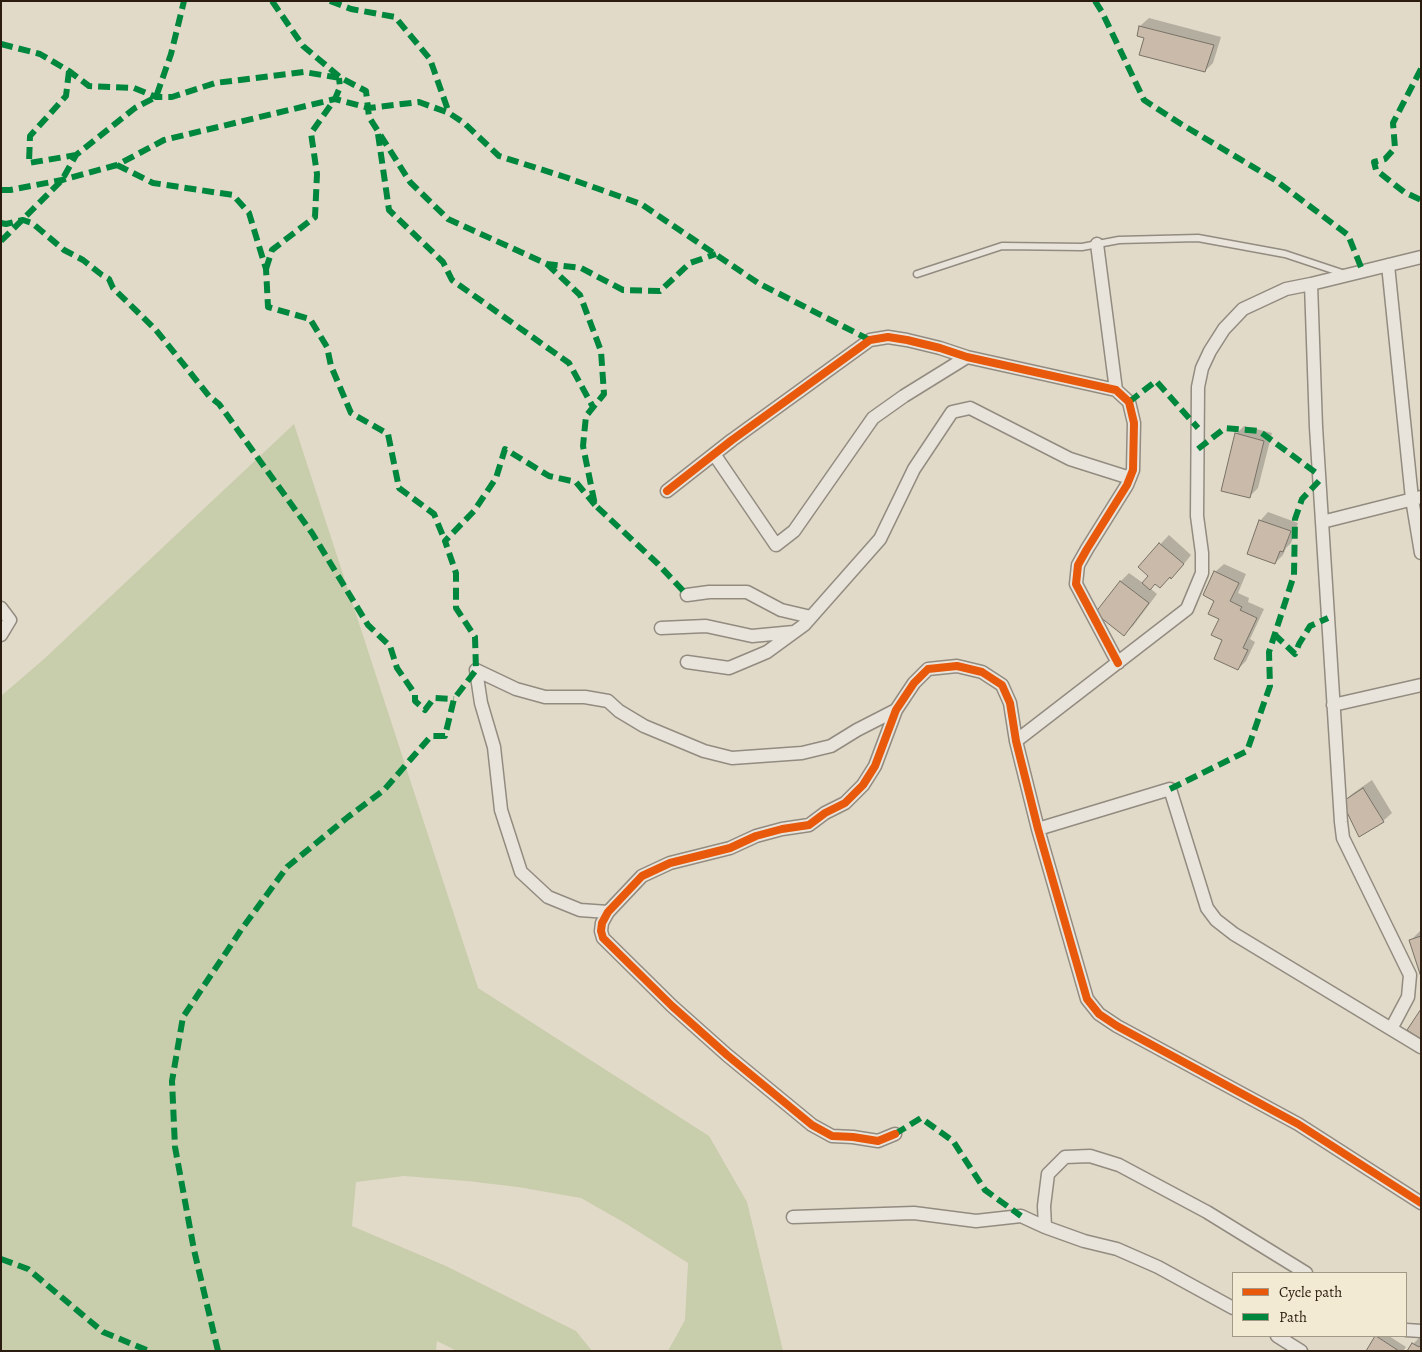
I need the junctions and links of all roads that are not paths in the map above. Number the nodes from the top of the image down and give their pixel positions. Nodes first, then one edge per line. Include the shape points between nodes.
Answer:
1 (1097, 244) junction
2 (1421, 257) edge
3 (1388, 265) junction
4 (918, 274) dead end
5 (1348, 275) junction
6 (1311, 284) junction
7 (967, 357) junction
8 (1116, 390) junction
9 (714, 454) junction
10 (1130, 478) junction
11 (667, 491) dead end
12 (1417, 498) edge
13 (1322, 522) junction
14 (1421, 553) edge
15 (687, 594) dead end
16 (1, 608) edge
17 (812, 617) junction
18 (661, 628) dead end
19 (794, 632) junction
20 (1, 635) edge
21 (687, 662) dead end
22 (1118, 663) junction
23 (1421, 685) edge
24 (1334, 705) junction
25 (896, 710) junction
26 (1016, 741) junction
27 (1038, 829) junction
28 (608, 912) junction
29 (1391, 1029) junction
30 (1421, 1047) edge
31 (895, 1134) dead end
32 (1421, 1202) edge
33 (793, 1217) dead end
34 (1045, 1227) junction
35 (1304, 1272) edge
36 (1232, 1307) edge
37 (1407, 1330) edge
38 (1421, 1331) edge
39 (1279, 1337) edge
40 (1301, 1351) edge

1 - 4 lane via 1082,247 1002,246
1 - 5 lane via 1119,240 1198,238 1285,254
1 - 8 street
2 - 3 street
3 - 5 street
3 - 12 street
5 - 6 street
6 - 13 street
6 - 22 street via 1286,289 1243,310 1224,328 1210,351 1198,387 1197,516 1202,574 1187,609
7 - 8 street
7 - 9 street via 907,340 888,337 870,340
7 - 9 street via 873,418 794,531 776,545
8 - 10 street via 1129,402 1134,423
9 - 11 street
10 - 17 street via 1070,459 970,408 952,412 914,469 880,539
10 - 22 street via 1078,566 1076,584
12 - 13 street
12 - 14 street
13 - 24 street
15 - 17 street via 747,592 780,610
16 - 20 street via 10,620
17 - 19 street
18 - 19 street via 706,626 752,636
19 - 21 street via 767,652 730,668
22 - 26 street
23 - 24 street
24 - 29 street via 1343,838 1410,976 1408,997
25 - 26 street via 928,669 957,666 982,672 1002,686 1010,704
25 - 28 street via 875,766 863,785 845,803 809,825 756,836 730,848 670,863 642,876
25 - 28 street via 831,746 732,758 704,751 644,726 608,701 585,697 545,697 516,689 476,670 481,704 494,748 501,810 521,872 548,897 580,910
26 - 27 street
27 - 29 street via 1170,789 1207,908 1216,920
27 - 32 street via 1087,1000 1100,1014 1298,1124
28 - 31 street via 602,923 603,938 672,1006 812,1125 832,1136 878,1141
29 - 30 street
33 - 34 street via 914,1213 976,1222 1021,1216
34 - 35 street via 1048,1174 1065,1156 1090,1156 1119,1165 1207,1212
34 - 36 street via 1117,1249 1158,1267
37 - 38 street
39 - 40 street

